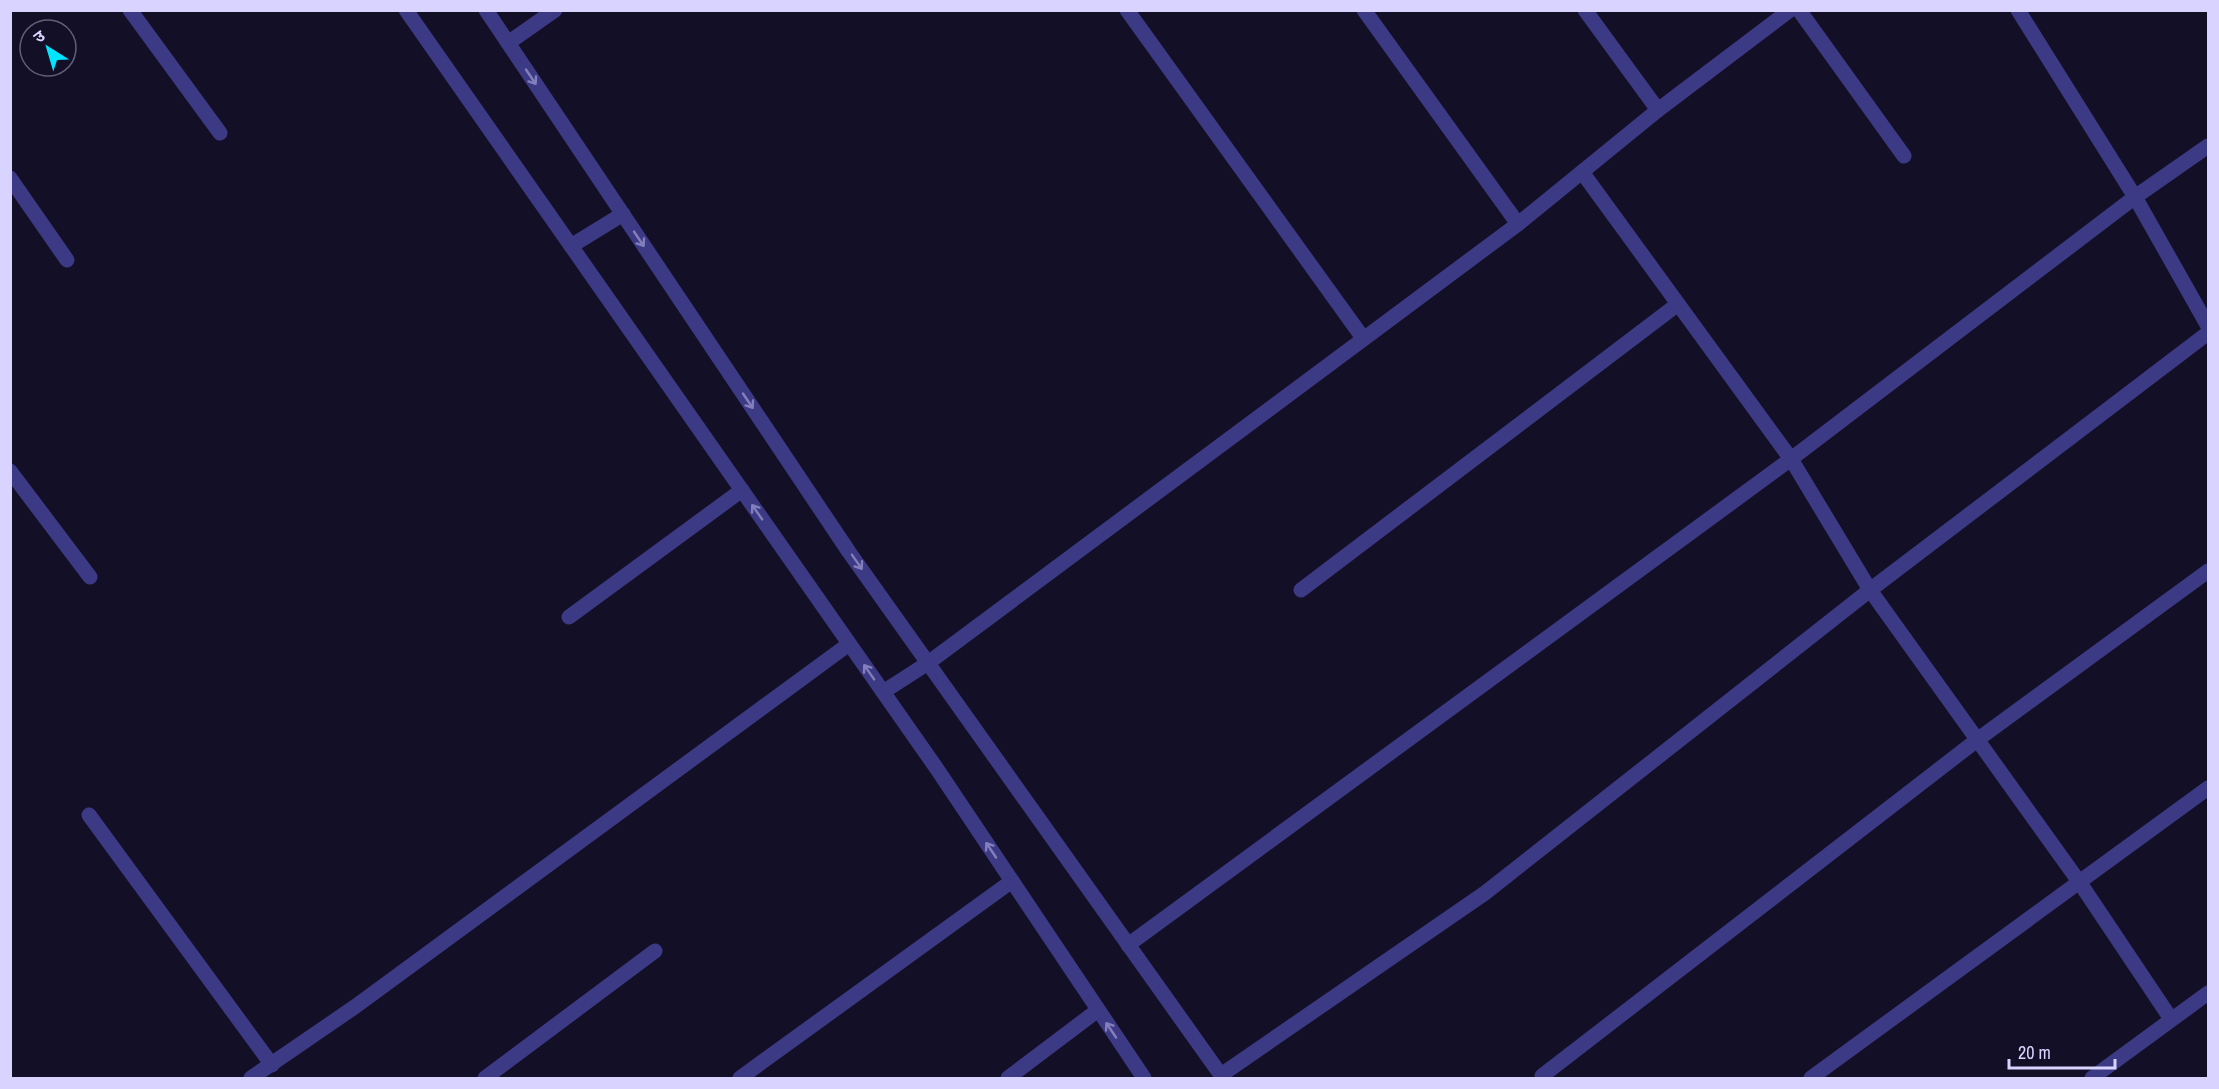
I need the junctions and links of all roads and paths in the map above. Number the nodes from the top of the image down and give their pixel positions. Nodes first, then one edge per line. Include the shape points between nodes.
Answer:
1 (130, 10) edge
2 (406, 10) edge
3 (486, 10) edge
4 (555, 10) edge
5 (1126, 10) edge
6 (1364, 10) edge
7 (1585, 10) edge
8 (1790, 10) edge
9 (1799, 10) edge
10 (2018, 10) edge
11 (508, 43) junction
12 (1658, 110) junction
13 (220, 134) dead end
14 (2208, 146) edge
15 (1904, 156) dead end
16 (1582, 172) junction
17 (10, 178) edge
18 (2135, 196) junction
19 (623, 214) junction
20 (1518, 224) junction
21 (571, 246) junction
22 (67, 260) dead end
23 (1678, 304) junction
24 (2208, 326) edge
25 (2208, 333) edge
26 (1363, 338) junction
27 (1791, 459) junction
28 (10, 471) edge
29 (742, 490) junction
30 (2208, 571) edge
31 (90, 577) dead end
32 (1301, 590) dead end
33 (1870, 590) junction
34 (569, 617) dead end
35 (849, 644) junction
36 (928, 663) junction
37 (883, 692) junction
38 (1977, 740) junction
39 (2208, 788) edge
40 (89, 815) dead end
41 (1012, 881) junction
42 (2080, 883) junction
43 (1128, 945) junction
44 (655, 951) dead end
45 (2208, 993) edge
46 (1098, 1010) junction
47 (2171, 1019) junction
48 (272, 1065) junction
49 (1542, 1076) dead end
50 (1222, 1077) edge
51 (251, 1078) edge
52 (485, 1078) edge
53 (740, 1078) edge
54 (1008, 1078) edge
55 (1143, 1078) edge
56 (1811, 1078) edge
57 (2092, 1078) edge

1 - 13 street
2 - 21 street
3 - 11 street
4 - 11 street
5 - 26 street
6 - 20 street
7 - 12 street
8 - 12 street
9 - 15 street
10 - 18 street
11 -> 19 street
12 - 16 street
14 - 18 street
16 - 20 street
16 - 23 street
17 - 22 street
18 - 24 street
18 - 27 street
19 - 21 street
19 -> 36 street
20 - 26 street
21 - 29 street
23 - 27 street
23 - 32 street
25 - 33 street
26 - 36 street
27 - 33 street
27 - 43 street
28 - 31 street
29 - 34 street
35 -> 29 street
30 - 38 street
33 - 38 street
33 - 50 street via 1485,893
37 -> 35 street
35 - 48 street
36 - 37 street
36 - 43 street
41 -> 37 street
38 - 42 street
38 - 49 street
39 - 42 street
40 - 48 street
41 - 46 street
41 - 53 street
42 - 47 street
42 - 56 street
43 - 50 street
44 - 52 street
45 - 47 street
46 - 54 street
55 -> 46 street
47 - 57 street
48 - 51 street

